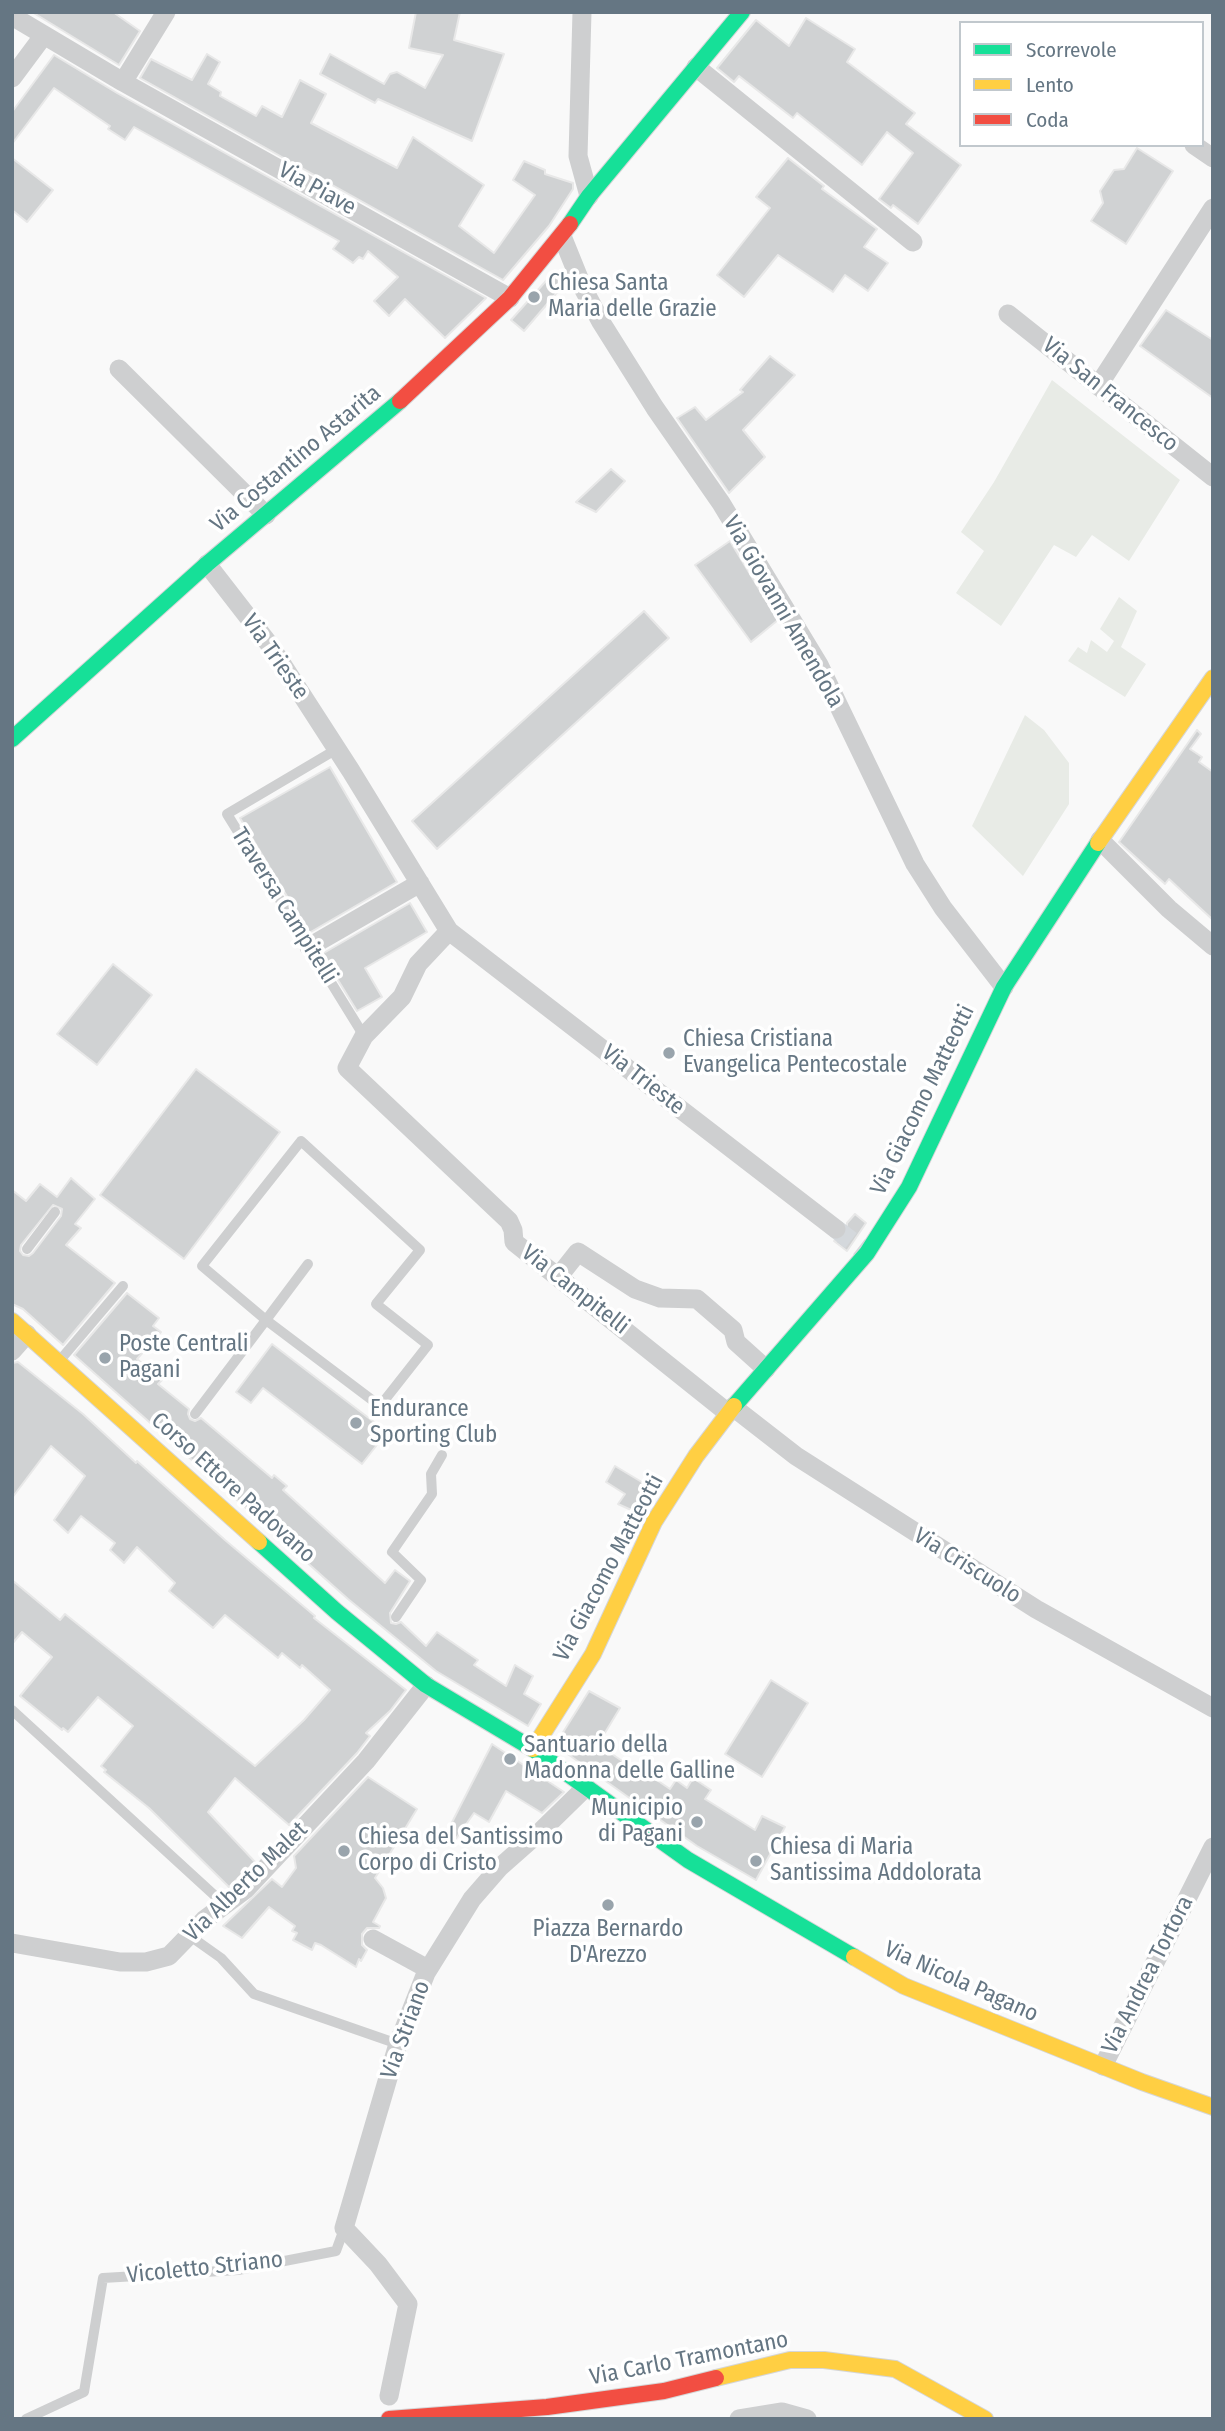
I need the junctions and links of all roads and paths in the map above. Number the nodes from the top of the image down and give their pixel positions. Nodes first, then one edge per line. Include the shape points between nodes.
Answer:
1 (166, 12) edge
2 (582, 12) edge
3 (742, 12) edge
4 (12, 16) edge
5 (44, 35) junction
6 (696, 67) junction
7 (12, 79) edge
8 (123, 82) junction
9 (1197, 147) edge
10 (1213, 158) edge
11 (589, 196) junction
12 (1213, 208) edge
13 (562, 236) junction
14 (913, 242) dead end
15 (510, 298) junction
16 (1008, 314) dead end
17 (119, 369) dead end
18 (1098, 386) junction
19 (1213, 477) edge
20 (266, 515) junction
21 (207, 564) junction
22 (1213, 677) edge
23 (12, 739) edge
24 (337, 749) junction
25 (1100, 840) junction
26 (420, 883) junction
27 (449, 931) junction
28 (1213, 946) edge
29 (309, 947) junction
30 (1003, 987) junction
31 (363, 1036) junction
32 (55, 1212) dead end
33 (836, 1230) tunnel mouth
34 (27, 1249) dead end
35 (308, 1264) dead end
36 (559, 1276) junction
37 (123, 1286) dead end
38 (266, 1320) junction
39 (20, 1327) edge
40 (12, 1351) edge
41 (58, 1362) junction
42 (766, 1369) junction
43 (731, 1410) junction
44 (195, 1414) dead end
45 (442, 1455) dead end
46 (396, 1617) dead end
47 (426, 1685) junction
48 (1213, 1708) edge
49 (12, 1710) edge
50 (533, 1749) junction
51 (586, 1787) junction
52 (1213, 1847) edge
53 (225, 1905) junction
54 (190, 1936) junction
55 (373, 1939) dead end
56 (12, 1943) edge
57 (428, 1969) junction
58 (398, 2045) junction
59 (1103, 2066) junction
60 (1213, 2108) edge
61 (344, 2228) junction
62 (389, 2396) dead end
63 (26, 2419) edge
64 (389, 2419) edge
65 (739, 2419) edge
66 (807, 2419) edge
67 (985, 2419) edge

1 - 8 street
2 - 11 street via 578,156
3 - 6 street, Via Costantino Astarita
4 - 5 street, Via Piave
5 - 7 street
5 - 8 street, Via Piave
6 - 11 street, Via Costantino Astarita
6 - 14 street
8 - 15 street, Via Piave
9 - 10 street
11 - 13 street, Via Costantino Astarita
12 - 18 street
13 - 15 street, Via Costantino Astarita
13 - 30 street, Via Giovanni Amendola via 601,322 721,503 819,665 915,864
15 - 20 street, Via Costantino Astarita via 434,371
16 - 18 street, Via San Francesco
17 - 20 street
18 - 19 street, Via San Francesco
20 - 21 street, Via Costantino Astarita
21 - 23 street, Via Costantino Astarita
21 - 24 street, Via Trieste via 269,643
22 - 25 street, Via Giacomo Matteotti
24 - 26 street, Via Trieste
24 - 29 lane, Traversa Campitelli via 228,814
25 - 28 street
25 - 30 street, Via Giacomo Matteotti
26 - 27 street, Via Trieste
26 - 29 street
27 - 31 street via 418,964 402,997
27 - 33 street, Via Trieste
29 - 31 lane, Traversa Campitelli
30 - 42 street, Via Giacomo Matteotti via 909,1187 867,1253
31 - 36 street, Via Campitelli via 347,1068 509,1221 514,1242
32 - 34 lane
35 - 38 lane
36 - 42 street via 578,1252 635,1289 660,1298 696,1298 733,1330 736,1342
36 - 43 street, Via Campitelli
37 - 41 lane
38 - 38 lane via 380,1406 428,1345 376,1304 420,1250 301,1141 202,1266
38 - 44 lane
39 - 40 street
39 - 41 street, Corso Ettore Padovano
41 - 47 street, Corso Ettore Padovano via 167,1450 337,1612 378,1640
42 - 43 street, Via Giacomo Matteotti
43 - 48 street, Via Criscuolo via 1035,1612
43 - 50 street, Via Giacomo Matteotti via 654,1522 593,1654
45 - 46 lane via 431,1474 432,1494 392,1552 421,1580
47 - 50 street, Corso Ettore Padovano
47 - 53 street, Via Alberto Malet via 366,1761 246,1889
49 - 53 lane
50 - 51 street
51 - 57 street, Via Striano via 472,1899
51 - 59 street, Via Nicola Pagano via 688,1860 904,1986
52 - 59 street, Via Andrea Tortora
53 - 54 street, Via Alberto Malet
54 - 56 street, Via Alberto Malet via 169,1956 146,1962 120,1962
54 - 58 lane via 221,1958 254,1994
55 - 57 street
57 - 58 street, Via Striano
58 - 61 street, Via Striano
59 - 60 street, Via Nicola Pagano
61 - 62 street via 408,2304
61 - 63 lane, Vicoletto Striano via 336,2252 238,2270 103,2278 84,2392
64 - 67 street, Via Carlo Tramontano via 521,2410 664,2391 790,2360 895,2369
65 - 66 street via 782,2412

